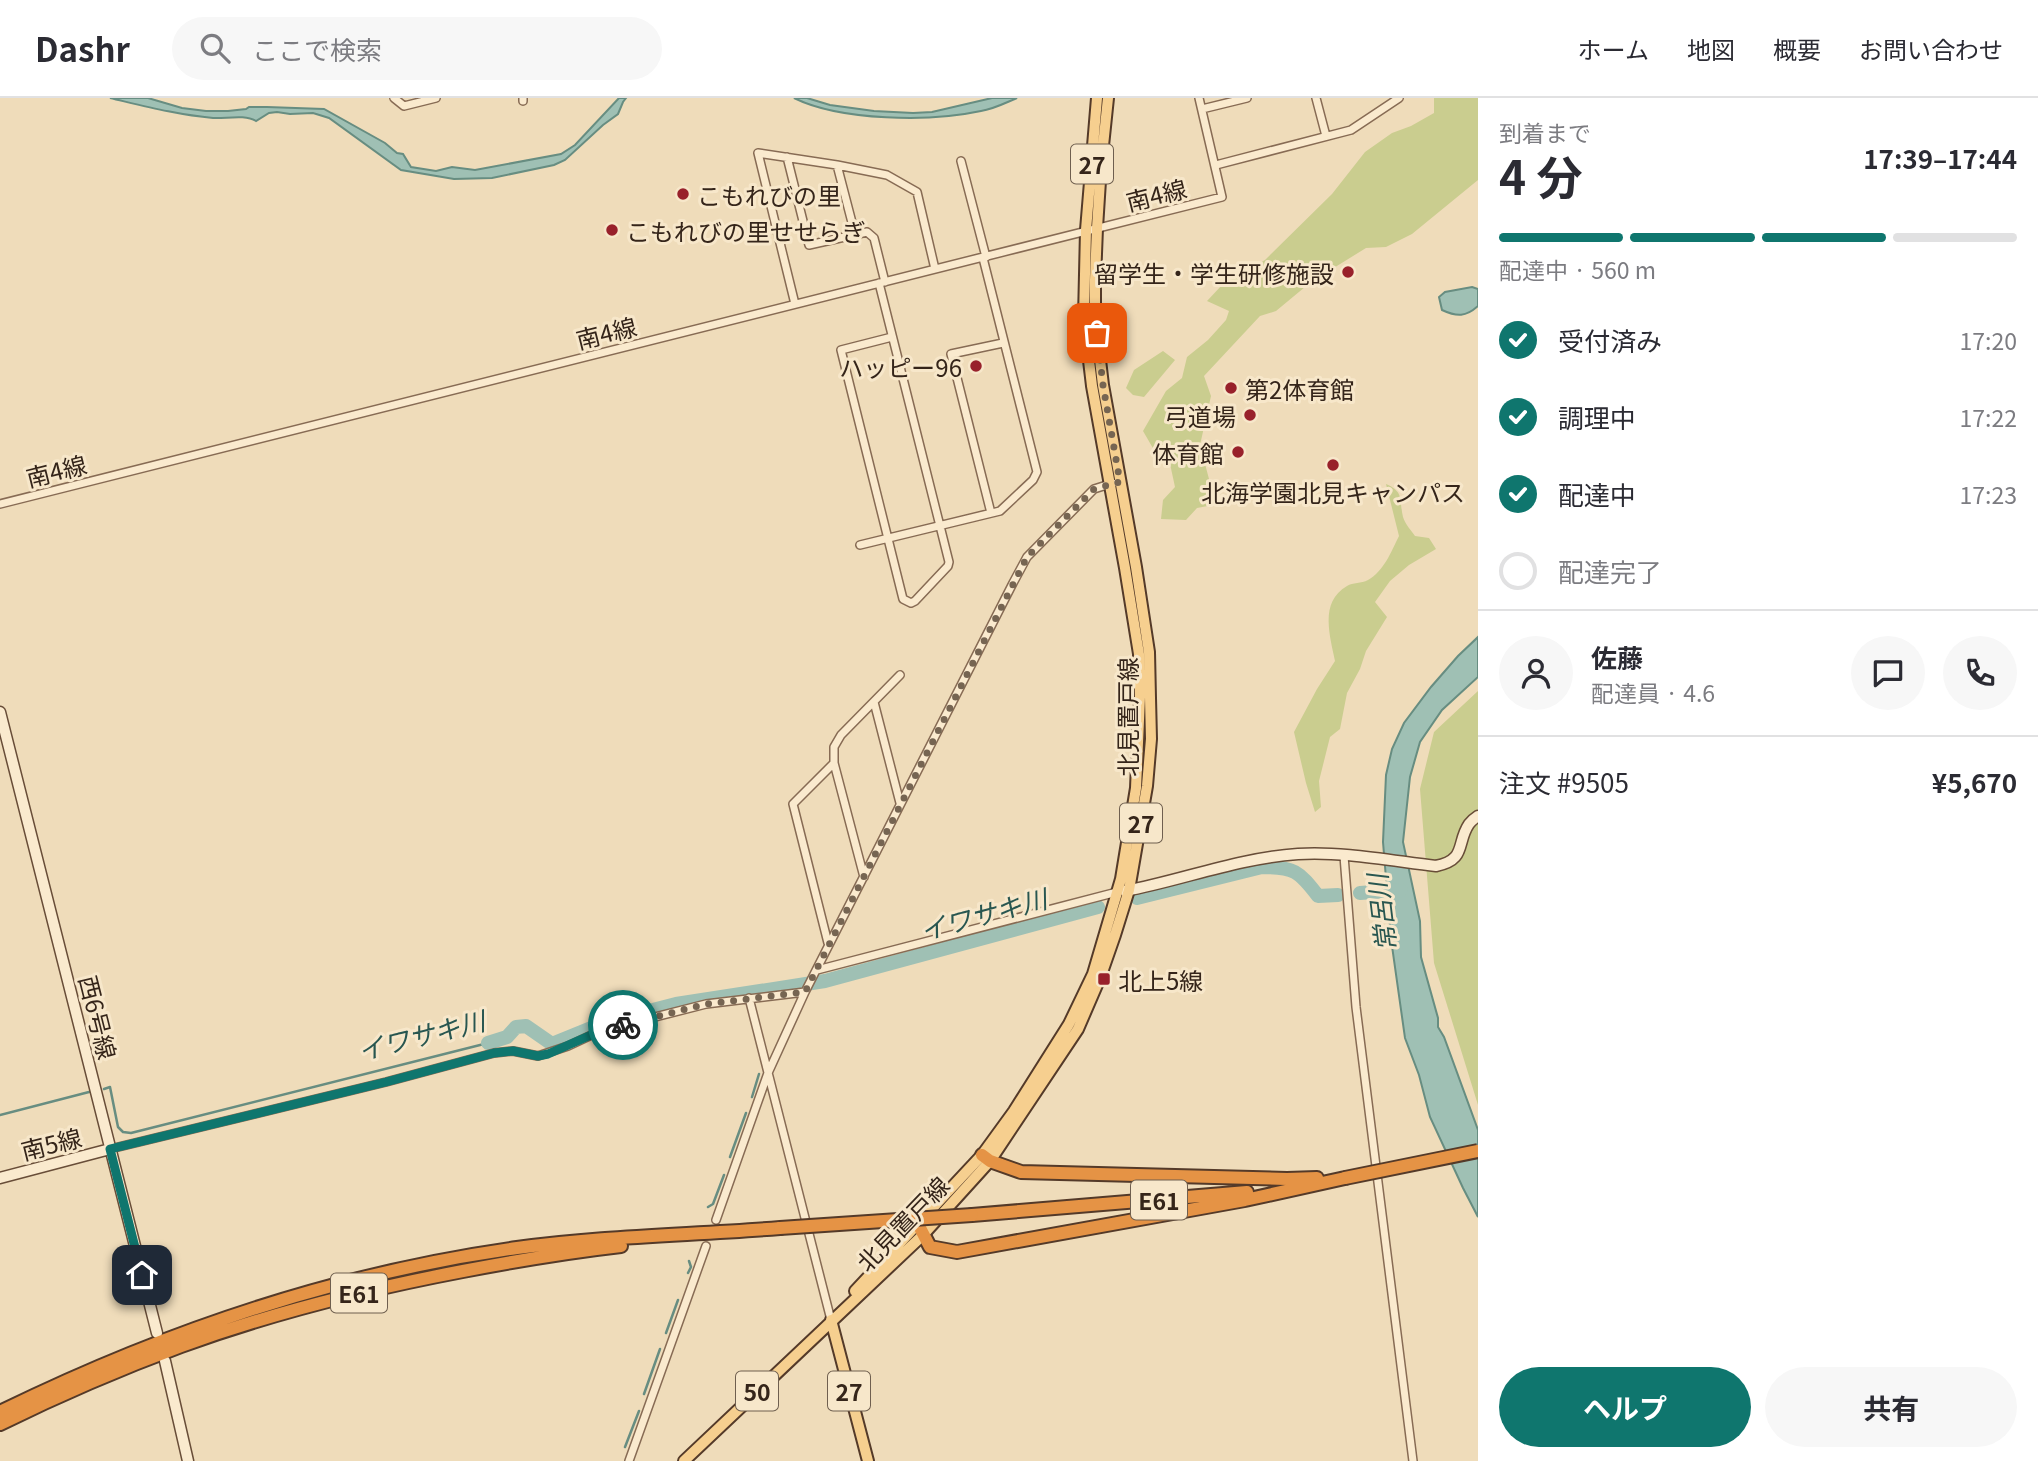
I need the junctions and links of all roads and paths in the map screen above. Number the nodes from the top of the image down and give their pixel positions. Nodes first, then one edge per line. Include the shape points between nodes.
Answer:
1 (394, 98) edge
2 (436, 98) edge
3 (1097, 98) edge
4 (1108, 98) edge
5 (1199, 98) edge
6 (1248, 98) edge
7 (1316, 98) edge
8 (1399, 98) edge
9 (1202, 109) junction
10 (1326, 136) junction
11 (787, 157) junction
12 (961, 161) dead end
13 (837, 165) junction
14 (1216, 165) junction
15 (1092, 229) junction
16 (855, 233) junction
17 (984, 257) junction
18 (935, 270) junction
19 (882, 283) junction
20 (795, 304) junction
21 (892, 337) junction
22 (1003, 342) junction
23 (1115, 483) junction
24 (0, 505) edge
25 (991, 513) junction
26 (940, 526) junction
27 (888, 539) junction
28 (860, 545) dead end
29 (900, 675) dead end
30 (874, 702) junction
31 (0, 712) edge
32 (834, 763) junction
33 (900, 804) junction
34 (1478, 816) edge
35 (1348, 856) junction
36 (864, 877) junction
37 (1123, 891) junction
38 (829, 944) junction
39 (817, 970) junction
40 (808, 986) junction
41 (749, 998) junction
42 (768, 1073) junction
43 (110, 1149) junction
44 (1478, 1152) edge
45 (986, 1158) junction
46 (0, 1178) edge
47 (1345, 1178) junction
48 (716, 1220) dead end
49 (920, 1230) junction
50 (736, 1232) junction
51 (706, 1247) dead end
52 (831, 1320) junction
53 (157, 1333) dead end
54 (165, 1361) dead end
55 (0, 1412) edge
56 (0, 1424) edge
57 (188, 1461) edge
58 (629, 1461) edge
59 (684, 1461) edge
60 (868, 1461) edge
61 (1413, 1461) edge

1 - 2 street via 404,106
3 - 15 main road, 北見置戸線 / 27
4 - 15 main road, 北見置戸線 / 27
5 - 9 street
6 - 9 street
7 - 10 street
8 - 10 street via 1351,130
9 - 14 street
10 - 14 street
11 - 13 street
11 - 16 street via 809,245
11 - 20 street via 758,153
12 - 17 street
13 - 16 street
13 - 18 street via 887,175 917,192
14 - 15 street, 南4線 via 1222,197
15 - 17 street, 南4線
15 - 23 main road, 北見置戸線 / 27 via 1096,328
16 - 19 street via 867,232 874,238
17 - 18 street, 南4線
17 - 22 street
18 - 19 street, 南4線
19 - 20 street, 南4線
19 - 21 street
20 - 24 street, 南4線
21 - 26 street
21 - 27 street via 841,350
22 - 25 street via 1037,472 1000,511
22 - 25 street via 951,354
23 - 33 street via 1094,489 1027,557
23 - 37 main road, 北見置戸線 / 27 via 1139,654 1140,697 1136,788
25 - 26 street
26 - 27 street
26 - 27 street via 948,566 911,603 903,599
27 - 28 street
29 - 30 street
30 - 32 street via 841,735 834,747
30 - 33 street
31 - 43 street, 西6号線
32 - 36 street
32 - 38 street via 793,804
33 - 36 street
34 - 35 street via 1448,864
35 - 37 street via 1312,853 1253,859
35 - 61 street via 1356,1007
36 - 38 street
37 - 39 street
37 - 45 main road, 北見置戸線 / 27 via 1069,1024
38 - 39 street
39 - 40 street
40 - 41 street, 南5線
40 - 42 street
41 - 42 street
41 - 43 street, 南5線 via 600,1031 548,1054 494,1053
42 - 48 street
42 - 52 street
43 - 46 street, 南5線
43 - 53 street, 西6号線
44 - 47 highway, E61, bridge
45 - 47 highway via 1021,1171
45 - 49 main road, 北見置戸線 / 27
47 - 49 highway via 957,1252 930,1247
47 - 50 highway, E61, bridge via 1246,1193
49 - 52 main road, 北見置戸線 / 27
50 - 55 highway, E61 via 519,1248 381,1273 174,1336
50 - 56 highway, E61 via 521,1260 387,1286 180,1346
51 - 58 street
52 - 59 main road, 北見置戸線 / 50
52 - 60 main road, 27
54 - 57 street

